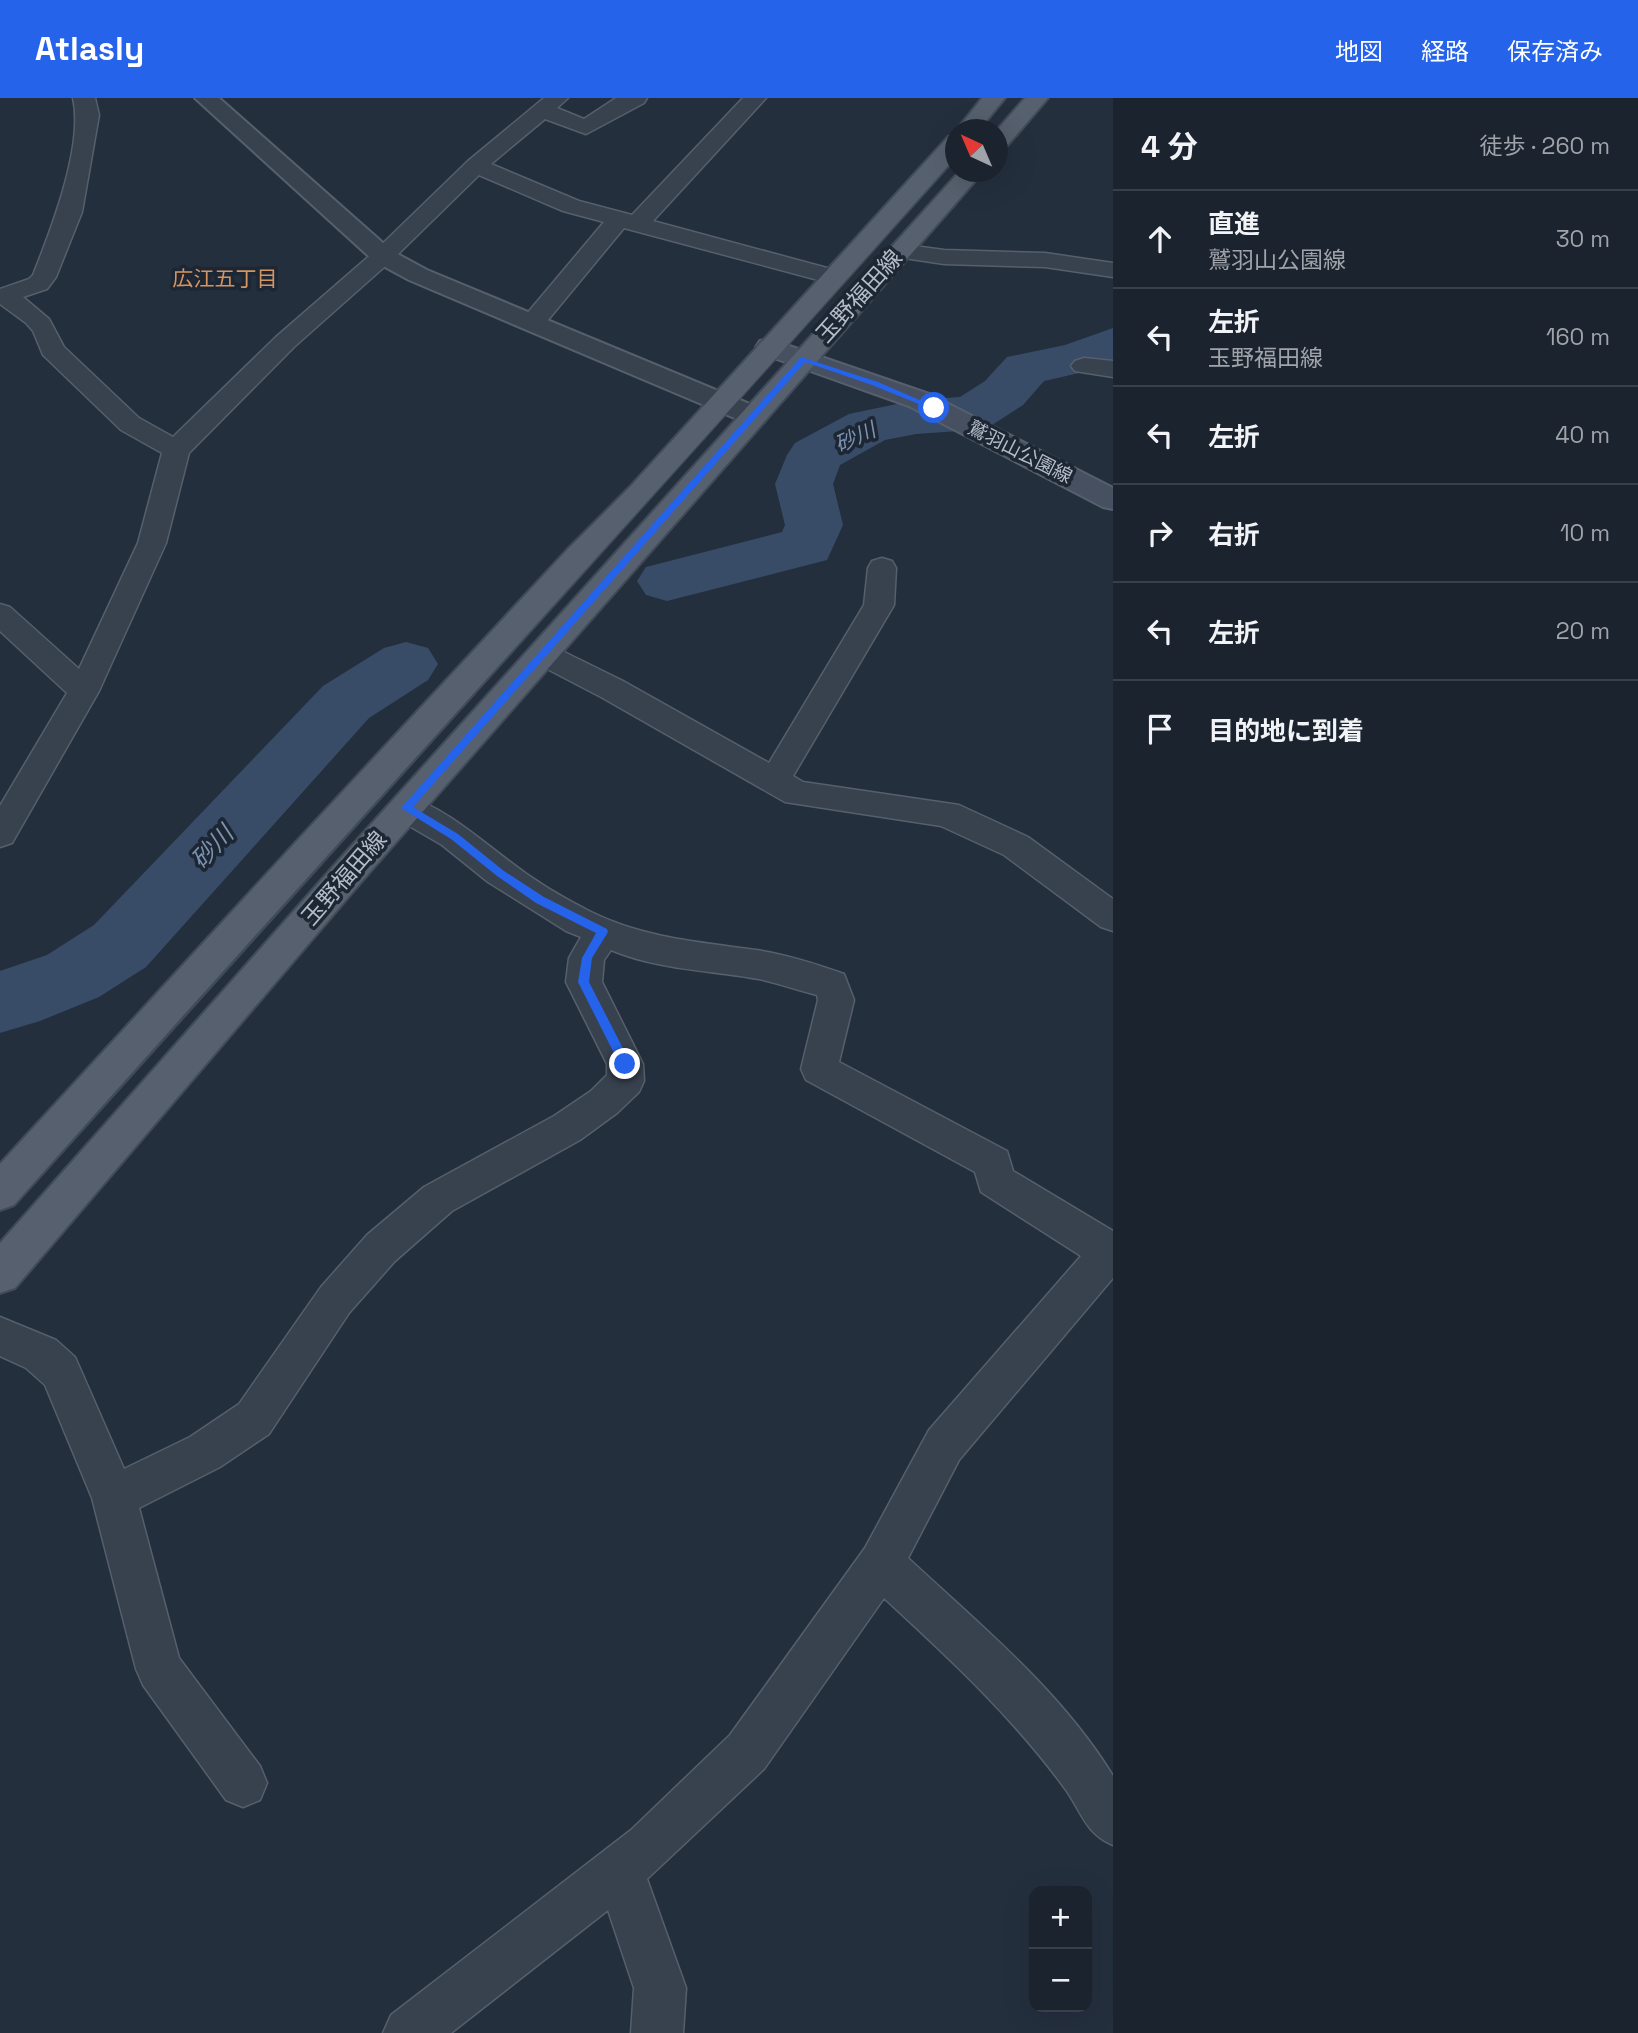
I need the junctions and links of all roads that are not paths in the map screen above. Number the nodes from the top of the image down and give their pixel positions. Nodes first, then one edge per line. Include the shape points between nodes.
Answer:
1 (84, 98) edge
2 (205, 98) edge
3 (636, 98) edge
4 (755, 98) edge
5 (994, 98) edge
6 (1037, 98) edge
7 (549, 104) edge
8 (976, 119) edge
9 (1008, 131) edge
10 (945, 154) edge
11 (476, 166) junction
12 (962, 182) edge
13 (627, 222) junction
14 (900, 251) junction
15 (383, 256) junction
16 (1113, 270) edge
17 (833, 277) junction
18 (3, 296) edge
19 (534, 321) junction
20 (769, 347) junction
21 (804, 359) junction
22 (1083, 366) dead end
23 (1113, 369) edge
24 (720, 401) junction
25 (754, 416) junction
26 (176, 450) junction
27 (1113, 500) edge
28 (882, 568) dead end
29 (0, 614) edge
30 (543, 654) junction
31 (84, 691) junction
32 (774, 781) junction
33 (406, 808) junction
34 (0, 834) edge
35 (1113, 917) edge
36 (603, 932) junction
37 (0, 1192) edge
38 (1111, 1251) edge
39 (0, 1274) edge
40 (0, 1336) edge
41 (114, 1497) junction
42 (881, 1564) junction
43 (243, 1783) dead end
44 (1113, 1821) edge
45 (619, 1869) junction
46 (409, 2033) edge
47 (657, 2033) edge

1 - 18 street via 88,115 70,212 49,264 37,284
2 - 15 street
3 - 7 street via 586,127
4 - 13 street
5 - 8 main road
6 - 9 main road
7 - 11 street
10 - 17 main road, 玉野福田線
11 - 13 street via 571,206
11 - 15 street
12 - 14 main road, 玉野福田線
13 - 17 street
13 - 19 street
14 - 16 street via 1045,260
14 - 21 main road, 玉野福田線
15 - 19 street via 418,275
15 - 26 street via 285,342
17 - 20 main road, 玉野福田線
18 - 26 street via 43,324 52,350 130,424
19 - 24 street
20 - 21 main road, 鷲羽山公園線
20 - 24 main road, 玉野福田線
21 - 25 main road, 玉野福田線
21 - 27 main road, 鷲羽山公園線 via 934,408
22 - 23 street
24 - 25 street
24 - 37 main road, 玉野福田線
25 - 30 main road, 玉野福田線
26 - 31 street via 152,543
28 - 32 street via 879,605
29 - 31 street
30 - 32 street
30 - 33 main road, 玉野福田線
31 - 34 street
32 - 35 street via 796,793 947,814 1016,846
33 - 36 street via 454,836 540,900
33 - 39 main road, 玉野福田線
36 - 38 street via 638,946 760,965 831,984 836,1000 819,1069 993,1163 995,1180
36 - 41 street via 587,958 584,982 625,1064 626,1081 567,1128 438,1199 381,1248 335,1300 254,1419 205,1452
38 - 42 street via 944,1445
40 - 41 street via 41,1354 60,1371
41 - 43 street via 159,1669
42 - 44 street via 1025,1699 1097,1791
42 - 45 street via 747,1752
45 - 46 street
45 - 47 street via 660,1988

